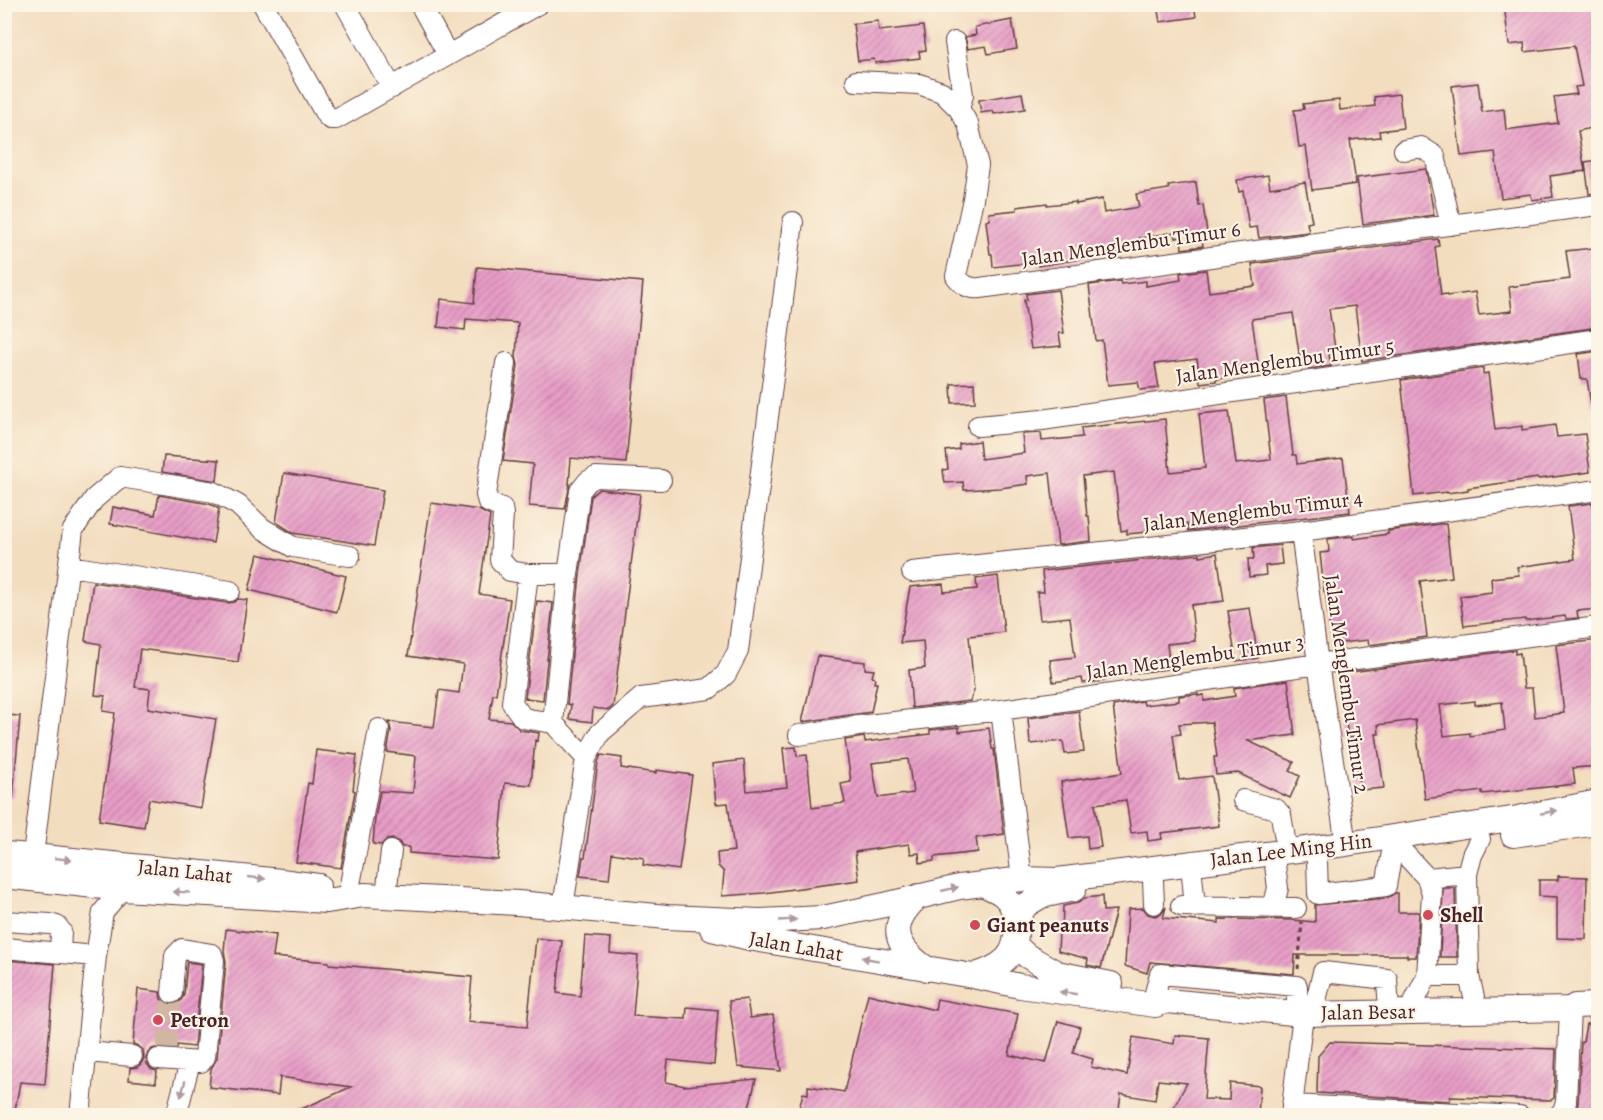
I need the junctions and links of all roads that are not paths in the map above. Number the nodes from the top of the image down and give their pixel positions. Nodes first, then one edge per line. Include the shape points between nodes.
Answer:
1 (263, 4) edge
2 (345, 4) edge
3 (420, 4) edge
4 (538, 4) edge
5 (508, 12) edge
6 (955, 42) dead end
7 (448, 55) junction
8 (856, 81) dead end
9 (392, 88) junction
10 (959, 109) junction
11 (1404, 150) dead end
12 (1599, 205) edge
13 (793, 222) dead end
14 (1451, 225) junction
15 (1599, 339) edge
16 (506, 363) dead end
17 (978, 426) dead end
18 (661, 480) dead end
19 (1599, 490) edge
20 (1301, 531) junction
21 (350, 555) dead end
22 (69, 566) junction
23 (912, 572) dead end
24 (528, 574) junction
25 (568, 574) junction
26 (230, 591) dead end
27 (1599, 627) edge
28 (1318, 664) junction
29 (1001, 710) junction
30 (553, 723) junction
31 (379, 729) dead end
32 (799, 735) dead end
33 (586, 758) junction
34 (1243, 800) dead end
35 (1599, 802) edge
36 (1599, 823) edge
37 (1480, 839) junction
38 (1346, 844) junction
39 (1397, 851) junction
40 (391, 852) dead end
41 (4, 855) edge
42 (33, 856) junction
43 (1281, 858) junction
44 (1317, 861) junction
45 (1467, 874) junction
46 (1192, 875) junction
47 (4, 876) edge
48 (1427, 878) junction
49 (1022, 879) junction
50 (1153, 880) junction
51 (982, 884) junction
52 (84, 885) junction
53 (122, 889) junction
54 (367, 894) junction
55 (919, 896) junction
56 (1155, 904) dead end
57 (563, 907) junction
58 (1273, 908) junction
59 (1296, 908) road end
60 (103, 912) junction
61 (667, 916) junction
62 (4, 921) edge
63 (1015, 921) junction
64 (1015, 945) junction
65 (4, 948) edge
66 (60, 953) junction
67 (96, 956) junction
68 (927, 969) junction
69 (973, 976) junction
70 (1427, 976) junction
71 (1469, 976) junction
72 (172, 993) tunnel mouth
73 (1161, 997) junction
74 (1599, 1005) edge
75 (1570, 1009) junction
76 (1477, 1010) junction
77 (1399, 1012) junction
78 (1304, 1013) junction
79 (1599, 1013) edge
80 (87, 1052) junction
81 (132, 1056) dead end
82 (163, 1057) dead end
83 (190, 1062) junction
84 (1291, 1110) edge
85 (80, 1116) edge
86 (176, 1116) edge
87 (1520, 1116) edge
88 (1558, 1116) edge

1 - 9 street via 330,118 336,119
2 - 9 street
3 - 7 street
4 - 5 street
5 - 7 street
6 - 10 street via 963,95
7 - 9 street
8 - 10 street, Jalan Menglembu Timur 6 via 919,84 942,92
10 - 14 street, Jalan Menglembu Timur 6 via 968,124 978,165 956,276 970,289
11 - 14 street via 1421,147 1435,156
12 - 14 street, Jalan Menglembu Timur 6
13 - 33 street via 738,651 726,674 709,689 641,698 600,733
15 - 17 street, Jalan Menglembu Timur 5
16 - 24 street via 486,495 488,502 502,508 500,560 510,571
18 - 25 street via 596,477 588,481 580,491
19 - 20 street, Jalan Menglembu Timur 4
20 - 23 street, Jalan Menglembu Timur 4
20 - 28 street, Jalan Menglembu Timur 2
21 - 22 street via 293,547 262,528 238,505 214,492 120,477 94,499 73,530
22 - 26 street
22 - 42 street
24 - 25 street
24 - 30 street via 512,703 524,718
25 - 30 street
27 - 28 street, Jalan Menglembu Timur 3
28 - 29 street, Jalan Menglembu Timur 3
28 - 38 street, Jalan Menglembu Timur 2
29 - 32 street, Jalan Menglembu Timur 3
29 - 49 street
30 - 33 street
31 - 54 street
33 - 57 street
34 - 43 street via 1276,809 1281,815
38 -> 35 main road, Jalan Lee Ming Hin via 1518,819
36 - 37 main road, Jalan Lee Ming Hin
37 - 39 main road, Jalan Lee Ming Hin
37 - 45 street
38 - 43 main road, Jalan Lee Ming Hin
39 - 44 main road, Jalan Lee Ming Hin
39 - 44 street via 1386,886 1318,894
39 - 48 street
40 - 54 street
41 - 42 main road, Jalan Lahat
42 -> 54 main road, Jalan Lahat via 281,881
43 - 44 main road, Jalan Lee Ming Hin
43 - 46 main road, Jalan Lee Ming Hin
43 - 49 main road, Jalan Lee Ming Hin via 1057,880
43 - 58 street
45 - 48 street
45 - 71 street
46 - 50 main road, Jalan Lee Ming Hin
46 - 58 street via 1188,906
47 - 52 main road, Jalan Lahat
48 - 70 street via 1432,893
49 - 51 main road, Jalan Lee Ming Hin
50 - 56 street
50 - 63 main road, Jalan Lee Ming Hin via 1041,896 1026,905
55 -> 51 main road
51 - 63 main road via 1003,895 1012,907
52 - 53 main road, Jalan Lahat
52 - 60 street
54 -> 53 main road, Jalan Lahat via 327,901
53 - 60 street
54 - 57 main road, Jalan Lahat
61 -> 55 main road, Jalan Lahat via 760,921 823,918
55 - 68 main road via 907,907 898,930 901,944
57 - 61 main road, Jalan Lahat
58 - 59 street
60 - 67 street
68 -> 61 main road, Jalan Lahat via 753,939
62 - 66 street via 57,926 62,931
63 - 64 main road
64 - 69 main road via 1007,959
64 - 73 main road, Jalan Besar via 1057,973
65 - 66 street
66 - 67 street
67 - 80 street
68 - 69 main road
73 -> 69 main road, Jalan Besar via 1155,1005
70 - 71 street
70 - 77 street
71 - 76 street
72 - 83 street via 175,956 182,949 212,954 205,1057 201,1062
73 - 78 main road, Jalan Besar
73 - 78 street via 1160,974 1297,986
74 - 75 main road, Jalan Besar
75 - 76 main road, Jalan Besar
75 - 79 main road, Jalan Besar via 1577,1013
75 - 88 street via 1566,1102
76 - 77 main road, Jalan Besar
77 - 78 main road, Jalan Besar
77 - 78 street via 1388,979 1323,972
78 - 84 street
80 - 81 street
80 - 85 street
82 - 83 street
83 -> 86 street
84 - 87 street

